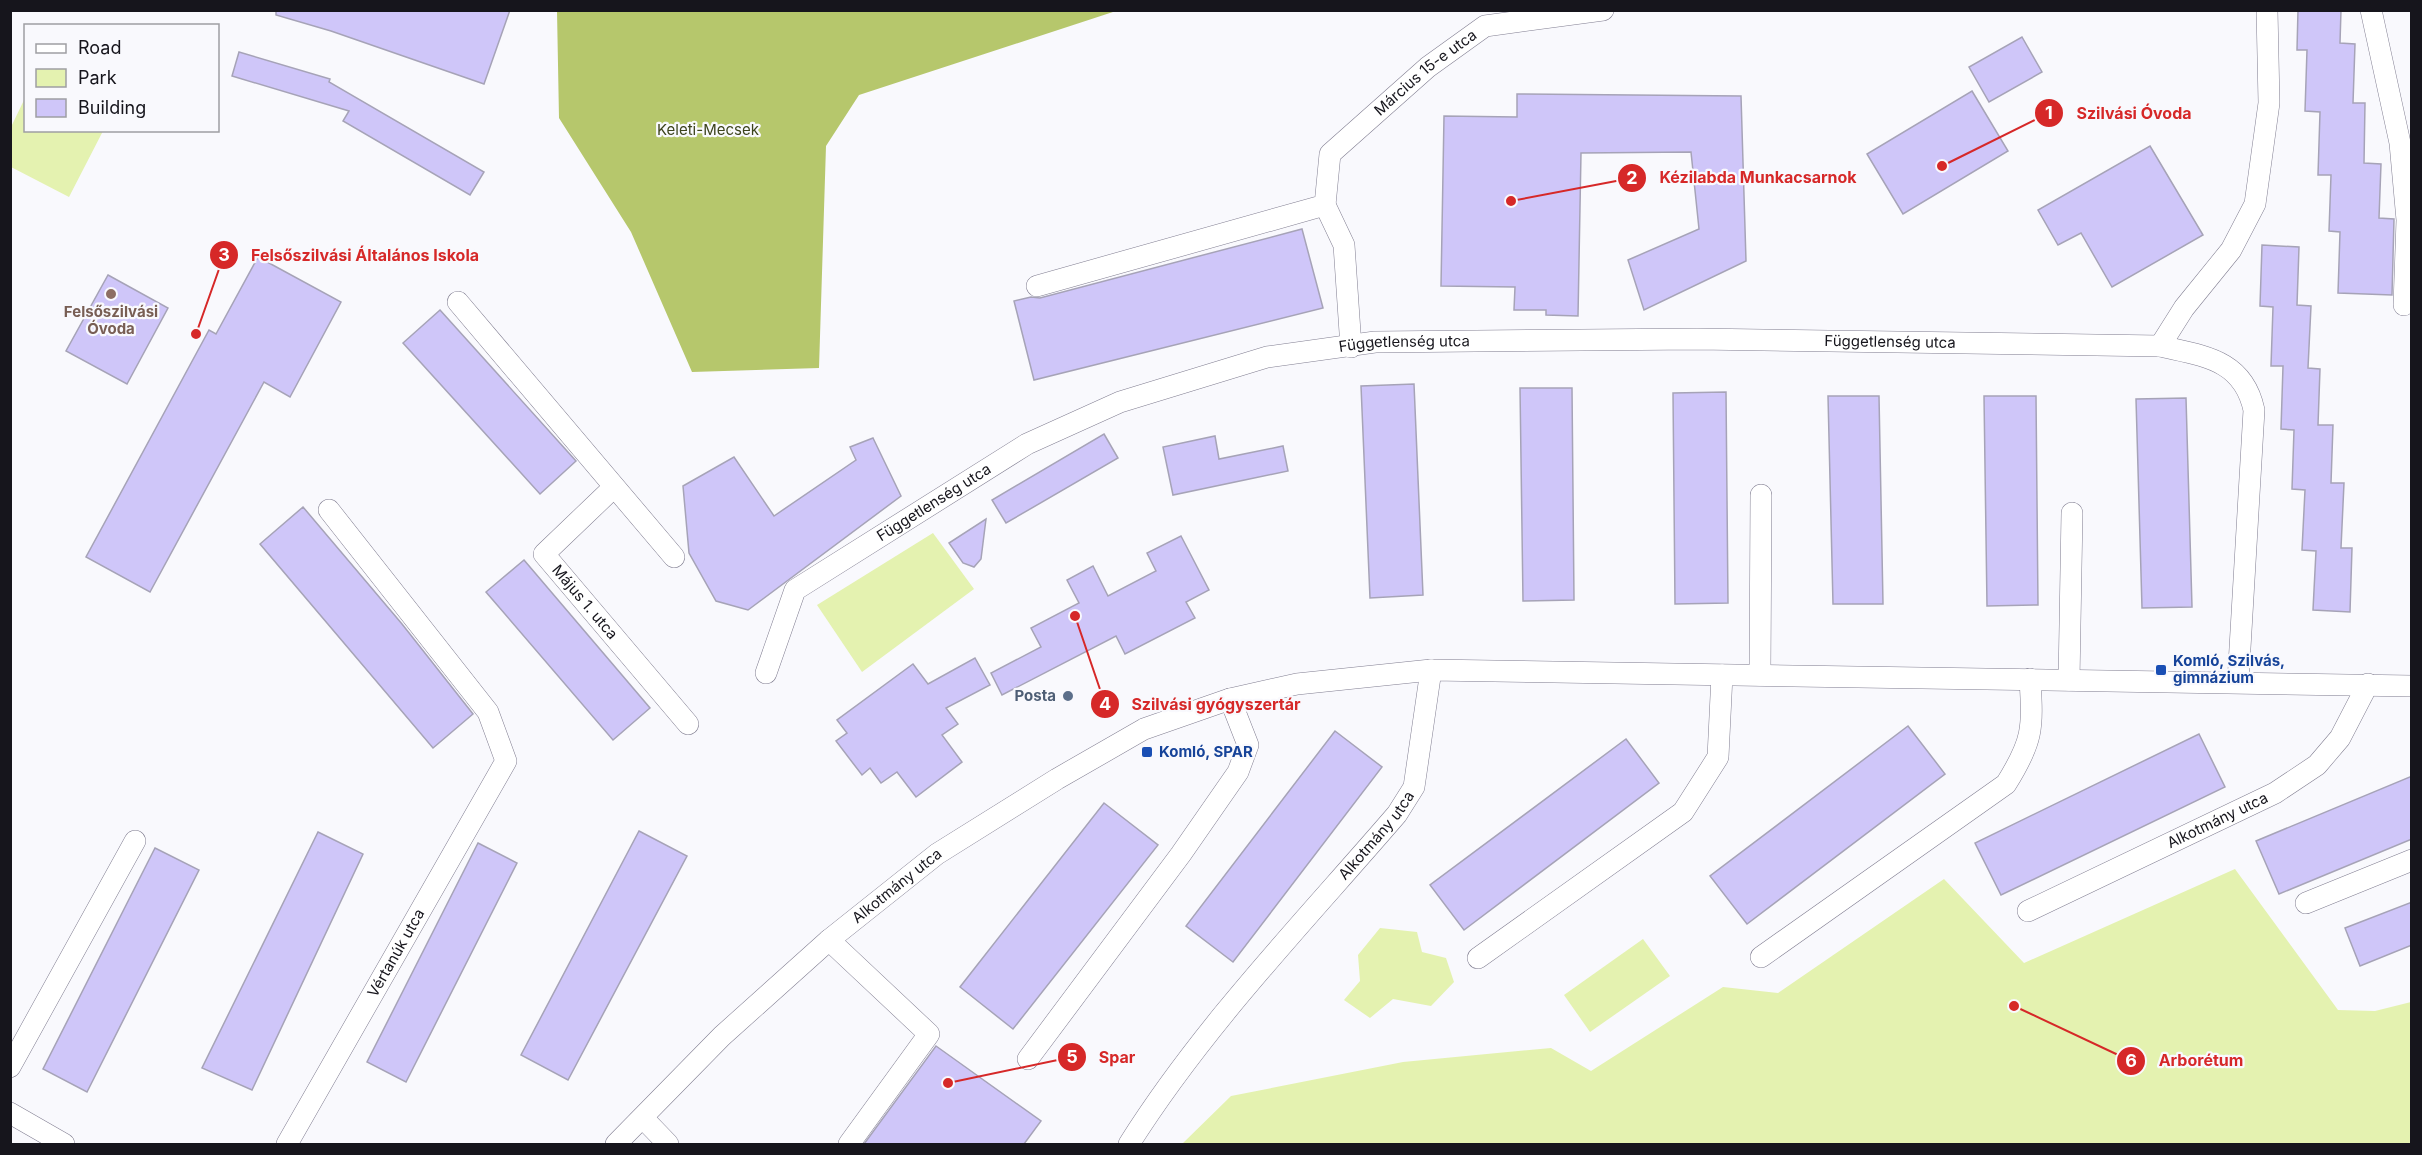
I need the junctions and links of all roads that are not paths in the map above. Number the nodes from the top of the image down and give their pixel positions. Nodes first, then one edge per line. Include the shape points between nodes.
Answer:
1 (1603, 10) edge
2 (2267, 10) edge
3 (2371, 10) edge
4 (2406, 140) edge
5 (1325, 205) junction
6 (1037, 286) dead end
7 (459, 302) dead end
8 (2404, 305) dead end
9 (2160, 346) junction
10 (1351, 347) junction
11 (614, 487) junction
12 (1761, 495) dead end
13 (328, 510) dead end
14 (2072, 513) dead end
15 (674, 557) dead end
16 (1431, 670) junction
17 (766, 673) dead end
18 (1722, 675) junction
19 (1760, 675) junction
20 (2030, 679) junction
21 (2068, 680) junction
22 (2238, 682) junction
23 (2368, 684) junction
24 (2412, 686) edge
25 (1230, 699) junction
26 (688, 724) dead end
27 (135, 841) dead end
28 (2412, 860) edge
29 (2306, 903) dead end
30 (2028, 911) dead end
31 (829, 940) junction
32 (1761, 957) dead end
33 (1478, 958) dead end
34 (1028, 1059) dead end
35 (10, 1067) edge
36 (10, 1113) edge
37 (643, 1118) junction
38 (64, 1144) edge
39 (287, 1144) edge
40 (616, 1144) edge
41 (668, 1144) edge
42 (849, 1144) edge
43 (1129, 1144) edge

1 - 5 street, Március 15-e utca via 1485,26 1428,67 1330,154
2 - 9 street via 2269,103 2255,204 2231,250 2184,308
3 - 4 street
4 - 8 street
5 - 6 street
5 - 10 street via 1344,245
7 - 11 street
9 - 10 street, Függetlenség utca via 1697,339 1375,342
9 - 22 street, Függetlenség utca via 2211,358 2231,368 2250,392 2254,410
10 - 17 street, Függetlenség utca via 1267,357 1120,402 1027,444 795,590
11 - 15 street
11 - 26 street, Május 1. utca via 544,554
12 - 19 street
13 - 39 street, Vértanúk utca via 488,712 506,761
14 - 21 street
16 - 18 street, Alkotmány utca
16 - 25 street, Alkotmány utca via 1297,684
16 - 43 street, Alkotmány utca via 1414,787 1397,814 1236,1000 1165,1090
18 - 19 street, Alkotmány utca
18 - 33 street via 1718,757 1683,812
19 - 20 street, Alkotmány utca
20 - 21 street, Alkotmány utca
20 - 32 street via 2033,723 2024,756 2006,784
21 - 22 street, Alkotmány utca
22 - 23 street, Alkotmány utca
23 - 24 street, Alkotmány utca
23 - 30 street, Alkotmány utca via 2340,738 2316,765 2275,793
25 - 31 street, Alkotmány utca via 1144,729 1057,779 937,854
25 - 34 street via 1248,745 1238,772
27 - 35 street
28 - 29 street
31 - 37 street, Alkotmány utca via 722,1036
31 - 42 street via 929,1034
36 - 38 street
37 - 40 street, Alkotmány utca
37 - 41 street

